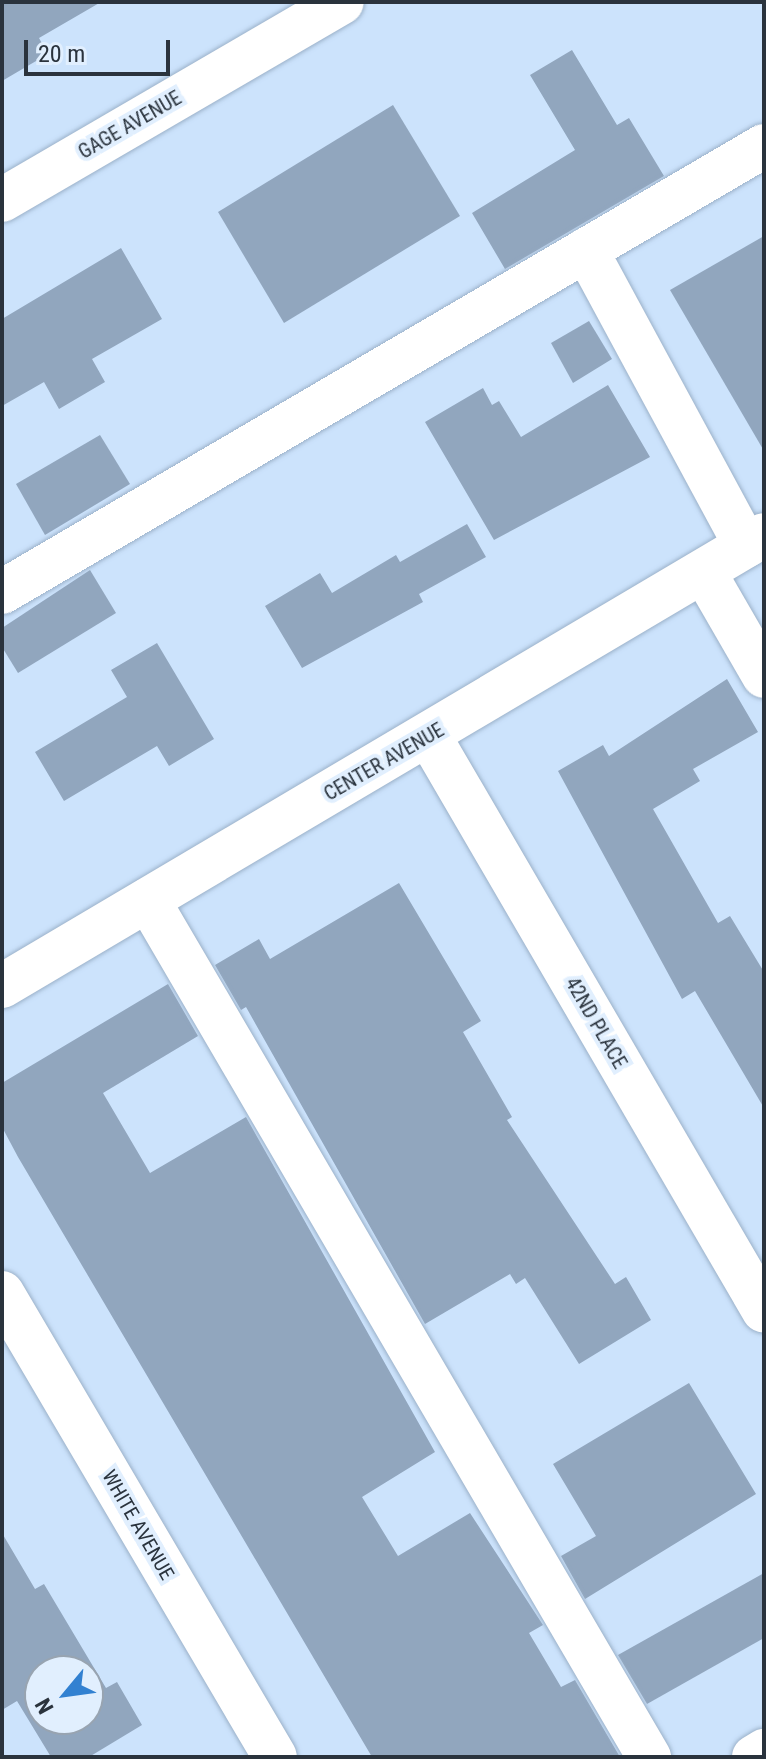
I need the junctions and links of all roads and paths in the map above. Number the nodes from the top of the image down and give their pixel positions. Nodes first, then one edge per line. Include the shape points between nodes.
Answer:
1 (342, 2) edge
2 (764, 146) edge
3 (2, 200) edge
4 (586, 250) junction
5 (755, 541) edge
6 (704, 572) junction
7 (2, 592) edge
8 (764, 676) edge
9 (429, 736) junction
10 (148, 900) junction
11 (2, 986) edge
12 (2, 1293) edge
13 (764, 1311) edge
14 (764, 1751) edge
15 (275, 1757) edge
16 (649, 1757) edge
17 (754, 1757) edge

1 - 3 street, GAGE AVENUE
2 - 4 street
4 - 5 street
4 - 7 street
5 - 6 street, CENTER AVENUE
6 - 8 street
6 - 9 street, CENTER AVENUE
9 - 10 street, CENTER AVENUE
9 - 13 street, 42ND PLACE
10 - 11 street, CENTER AVENUE
10 - 16 street
12 - 15 street, WHITE AVENUE
14 - 17 street

